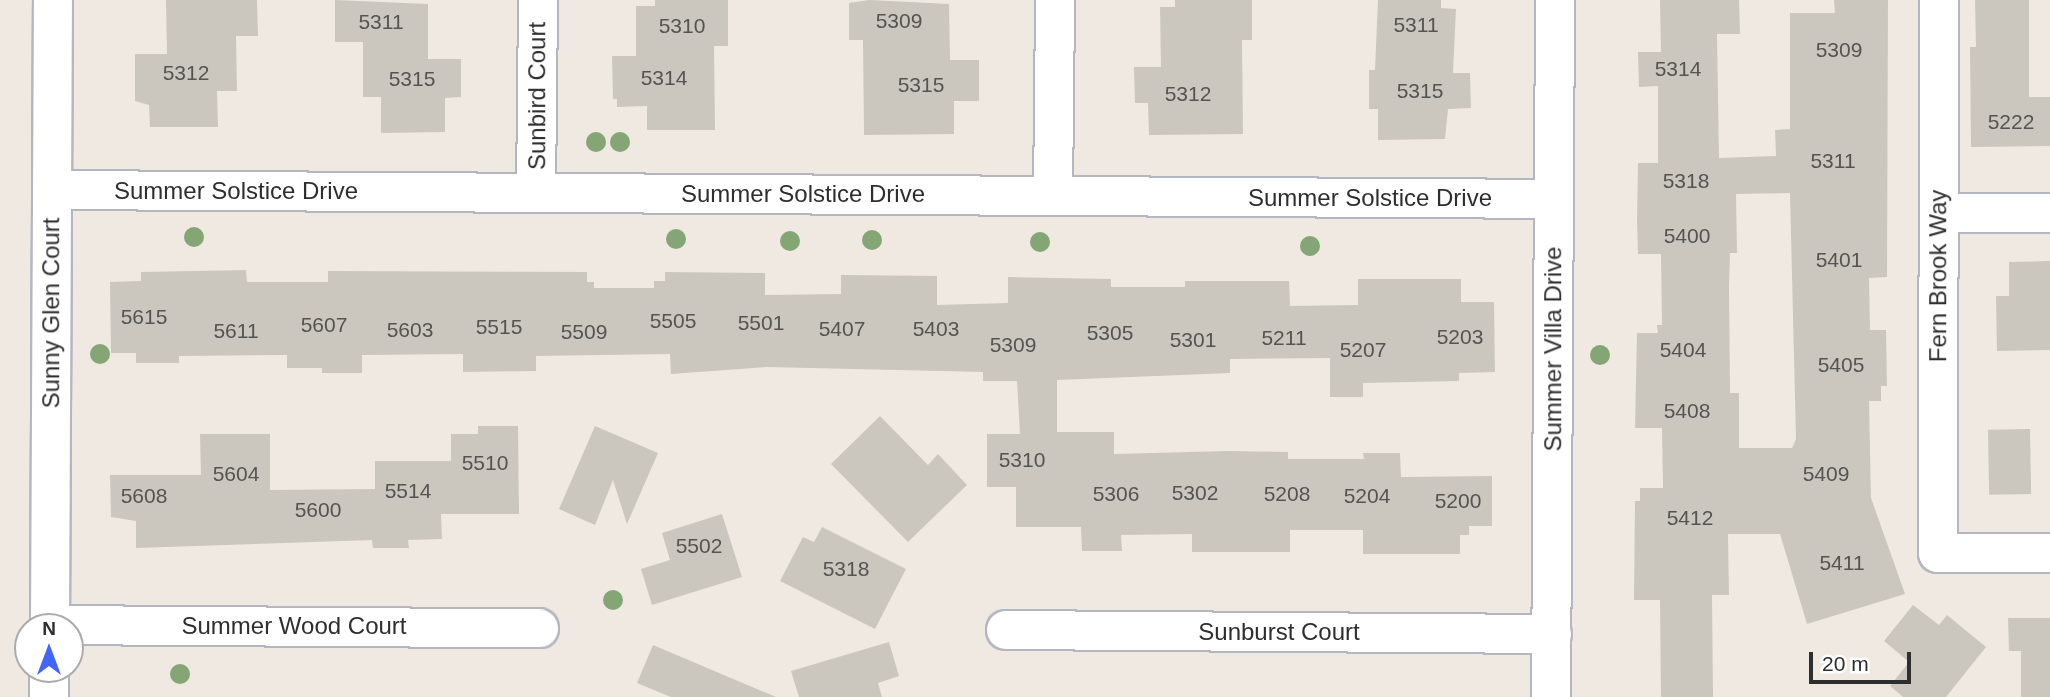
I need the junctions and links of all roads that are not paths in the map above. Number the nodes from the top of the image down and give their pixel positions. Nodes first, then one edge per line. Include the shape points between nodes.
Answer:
1 (53, 0) edge
2 (538, 0) edge
3 (1055, 0) edge
4 (1555, 0) edge
5 (1938, 0) edge
6 (52, 190) junction
7 (536, 192) junction
8 (1054, 196) junction
9 (1554, 199) junction
10 (1938, 213) junction
11 (2050, 213) edge
12 (2050, 553) edge
13 (50, 613) edge
14 (84, 626) edge
15 (539, 628) dead end
16 (1006, 631) dead end
17 (1552, 634) junction
18 (1551, 697) edge

1 - 6 street, Sunny Glen Court
2 - 7 street, Sunbird Court
3 - 8 street
4 - 9 street, Summer Villa Drive
5 - 10 street, Fern Brook Way
6 - 7 street, Summer Solstice Drive
6 - 13 street, Sunny Glen Court
7 - 8 street, Summer Solstice Drive
8 - 9 street, Summer Solstice Drive
9 - 17 street, Summer Villa Drive
10 - 11 street
10 - 12 street, Fern Brook Way via 1938,553
14 - 15 street, Summer Wood Court
16 - 17 street, Sunburst Court
17 - 18 street, Summer Villa Drive

